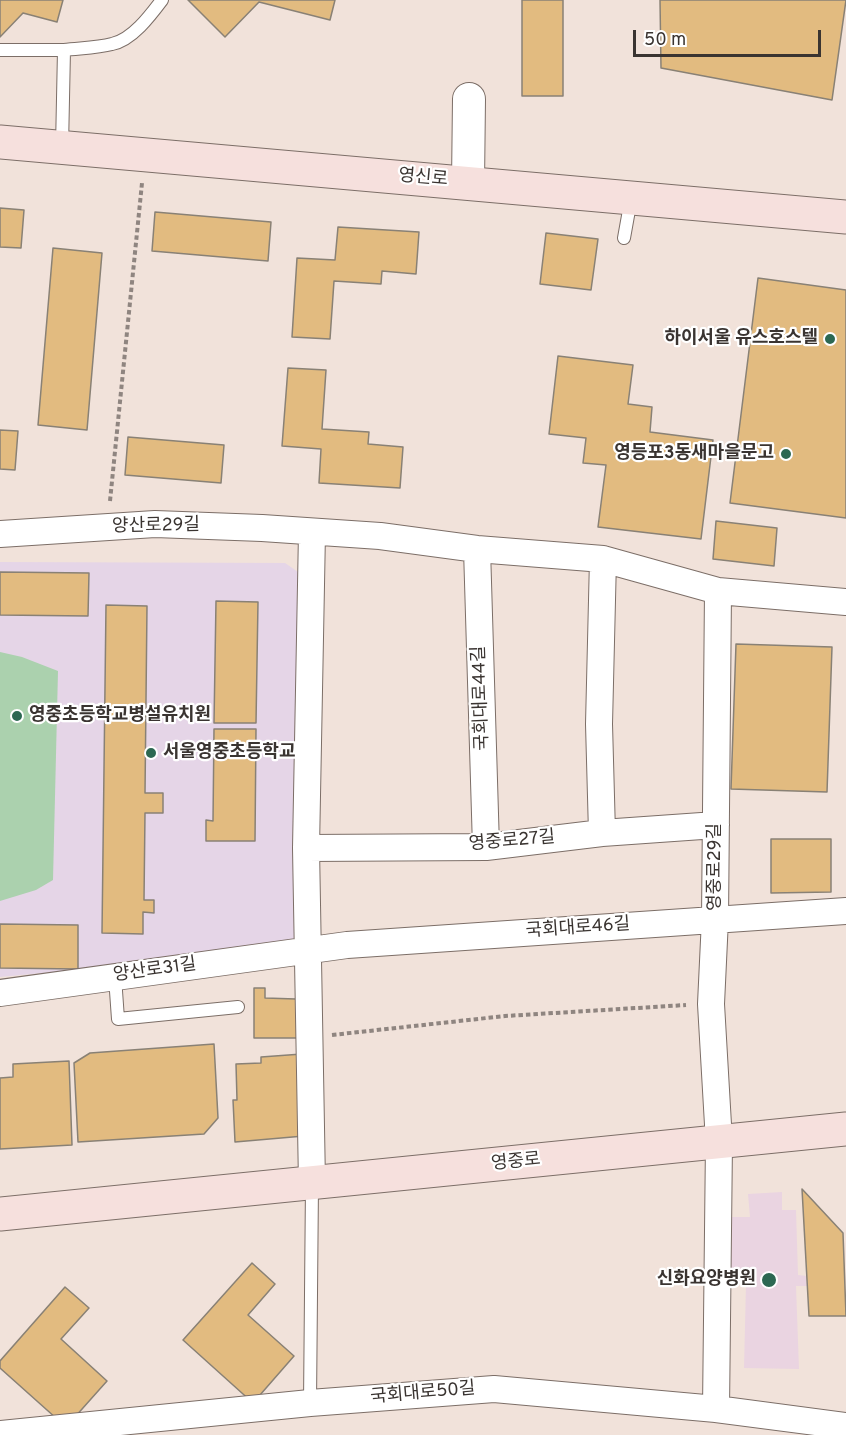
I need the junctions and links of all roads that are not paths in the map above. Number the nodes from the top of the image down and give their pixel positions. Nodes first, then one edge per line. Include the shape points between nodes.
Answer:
1 (162, 0) edge
2 (0, 50) edge
3 (64, 51) junction
4 (470, 99) dead end
5 (0, 142) edge
6 (62, 148) junction
7 (468, 183) junction
8 (631, 197) junction
9 (846, 217) edge
10 (624, 238) dead end
11 (312, 532) junction
12 (0, 534) edge
13 (477, 549) junction
14 (603, 559) junction
15 (718, 591) junction
16 (846, 602) edge
17 (716, 825) junction
18 (602, 833) junction
19 (486, 847) junction
20 (306, 848) junction
21 (846, 911) edge
22 (716, 919) junction
23 (309, 949) junction
24 (115, 977) junction
25 (0, 993) edge
26 (238, 1007) dead end
27 (846, 1129) edge
28 (719, 1142) junction
29 (312, 1183) junction
30 (0, 1214) edge
31 (310, 1403) junction
32 (716, 1409) junction
33 (846, 1426) edge
34 (0, 1434) edge

1 - 3 lane via 123,40
2 - 3 lane
3 - 6 lane
4 - 7 street
5 - 6 main road, 영신로
6 - 7 main road, 영신로
7 - 8 main road, 영신로
8 - 9 main road, 영신로
8 - 10 lane
11 - 12 street, 양산로29길 via 155,524
11 - 13 street
11 - 20 street
13 - 14 street
13 - 19 street, 국회대로44길
14 - 15 street
14 - 18 street via 599,724
15 - 16 street
15 - 17 street, 영중로29길
17 - 18 street, 영중로27길
17 - 22 street, 영중로29길
18 - 19 street, 영중로27길
19 - 20 street, 영중로27길
20 - 23 street
21 - 22 street, 국회대로46길
22 - 23 street, 국회대로46길
22 - 28 street, 영중로29길 via 711,1004
23 - 24 street, 양산로31길
23 - 29 street
24 - 25 street, 양산로31길
24 - 26 lane via 118,1019
27 - 28 main road, 영중로
28 - 29 main road, 영중로
28 - 32 street
29 - 30 main road, 영중로
29 - 31 lane
31 - 32 street, 국회대로50길 via 494,1389
31 - 34 street, 국회대로50길
32 - 33 street, 국회대로50길

